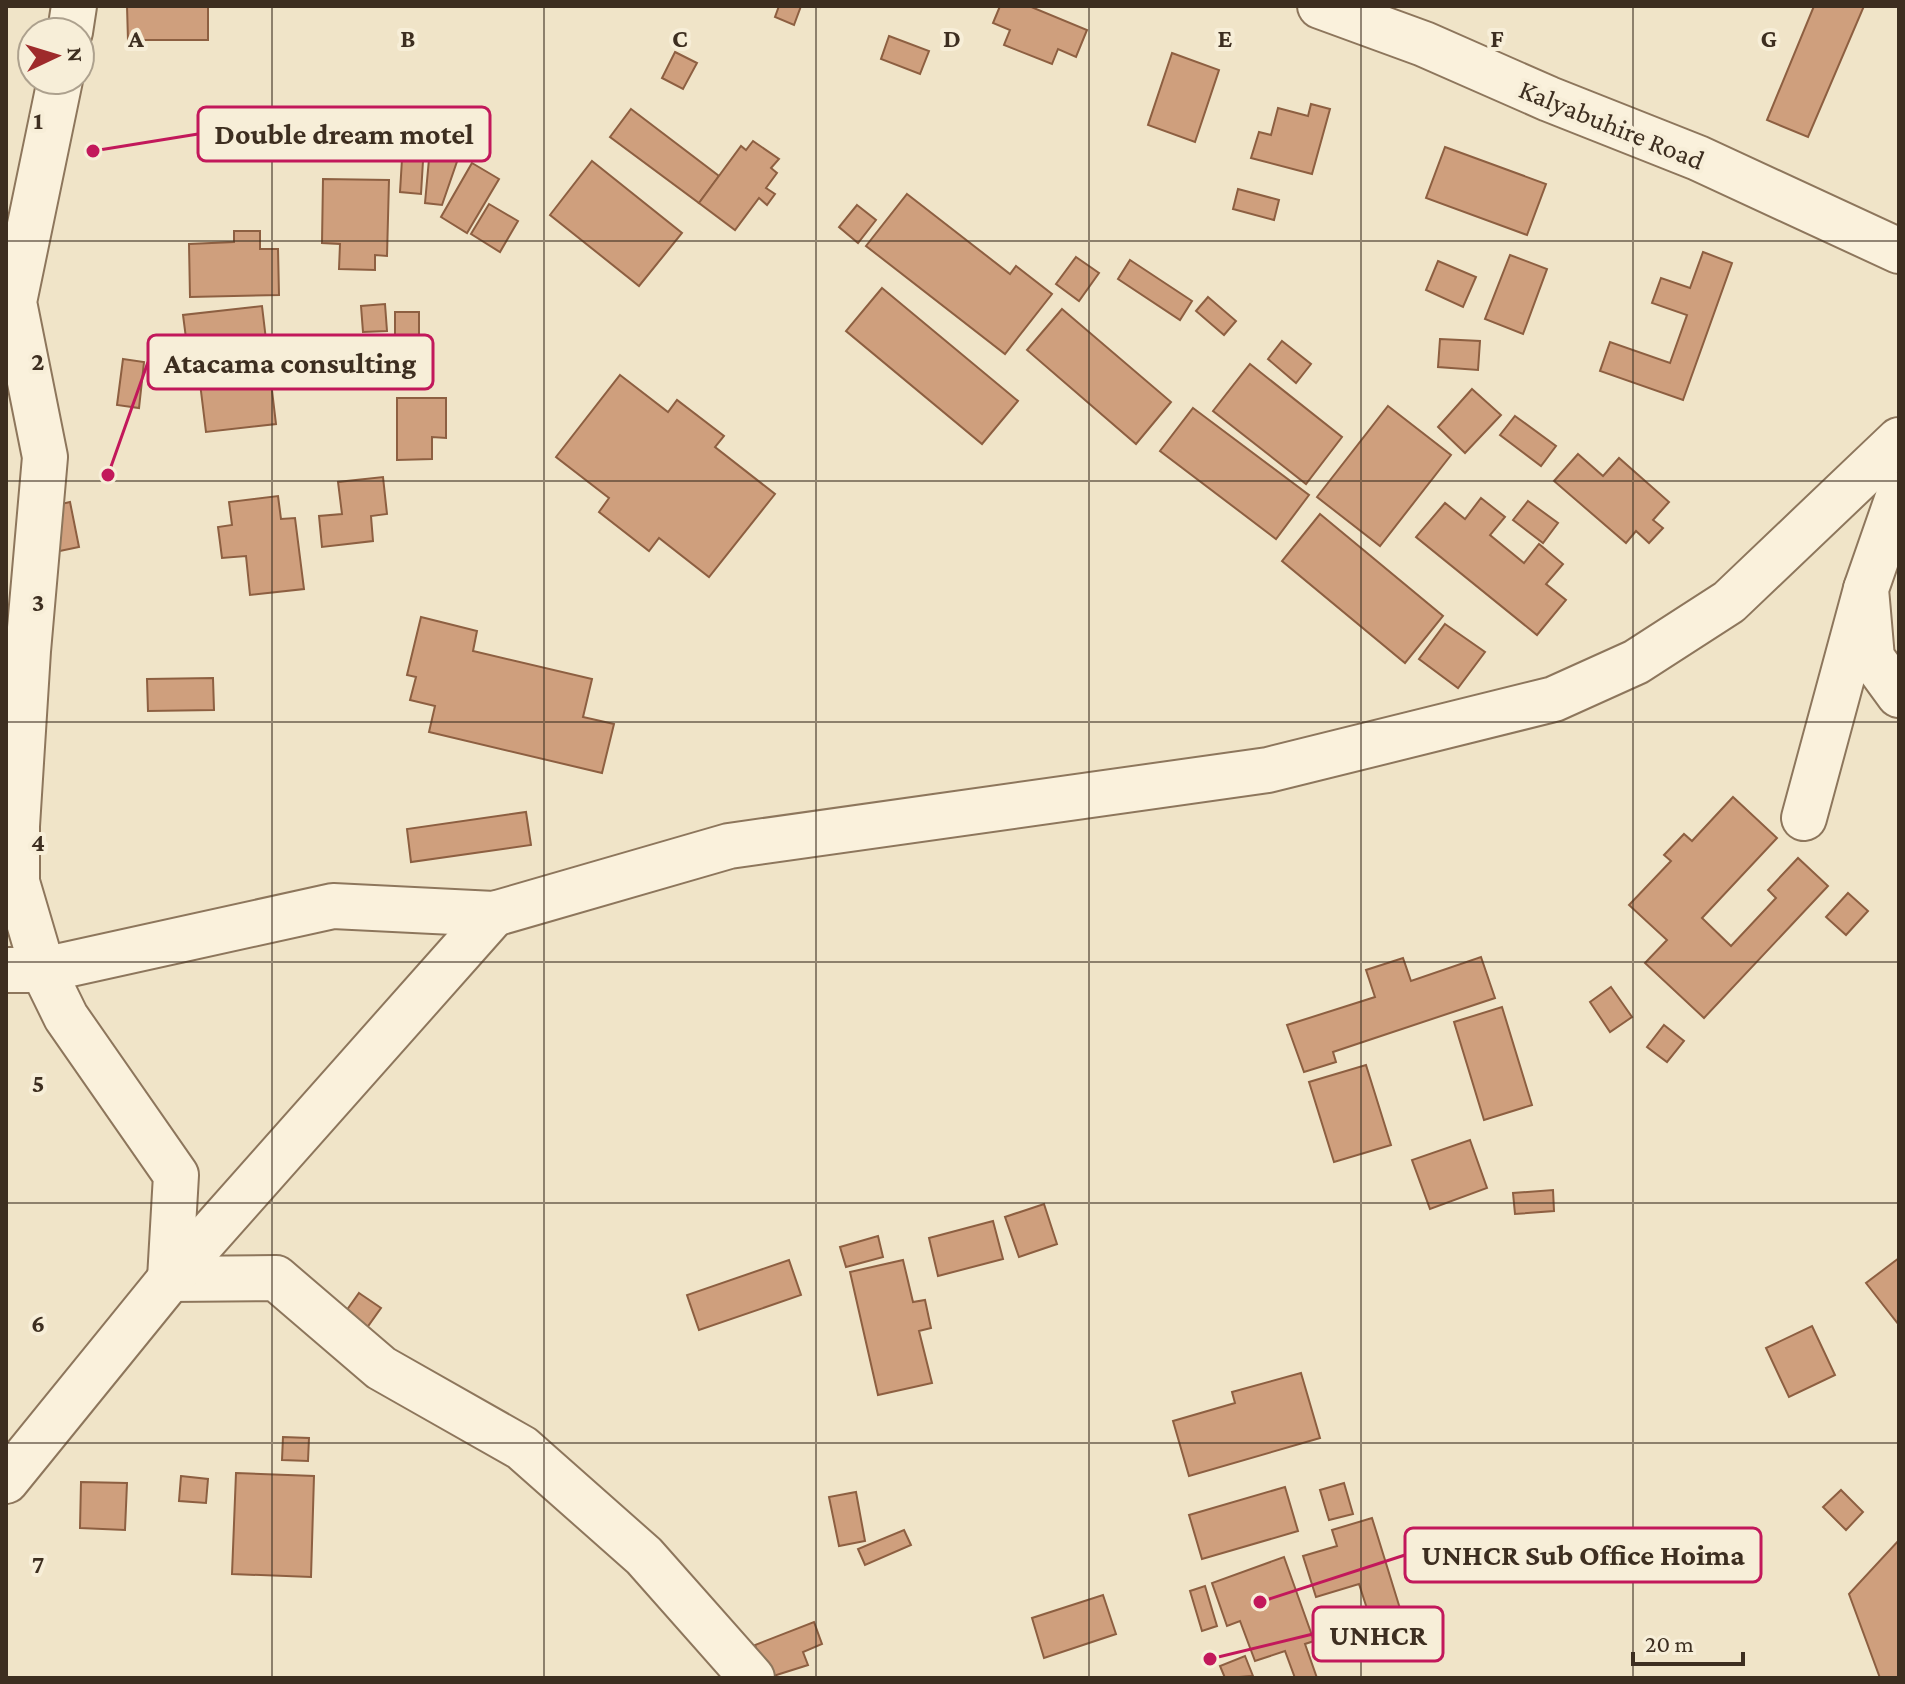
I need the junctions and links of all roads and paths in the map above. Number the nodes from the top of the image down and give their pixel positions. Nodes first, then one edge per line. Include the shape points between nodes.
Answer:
1 (1320, 6) edge
2 (56, 96) edge
3 (1899, 251) edge
4 (10, 302) edge
5 (1899, 440) edge
6 (1899, 494) edge
7 (1866, 589) junction
8 (1899, 695) edge
9 (1804, 818) dead end
10 (494, 914) junction
11 (25, 970) edge
12 (170, 1279) junction
13 (6, 1481) edge
14 (752, 1678) edge

1 - 3 street, Kalyabuhire Road via 1698,158
2 - 4 street
4 - 11 street via 45,457 17,826
5 - 10 street via 1729,602 1636,662 1554,699 1268,770 729,846
6 - 7 street
7 - 8 street via 1872,658
7 - 9 street
10 - 11 street via 333,906
10 - 12 street
11 - 12 street via 66,1017 176,1175
12 - 13 street
12 - 14 street via 276,1278 381,1368 522,1448 644,1556

